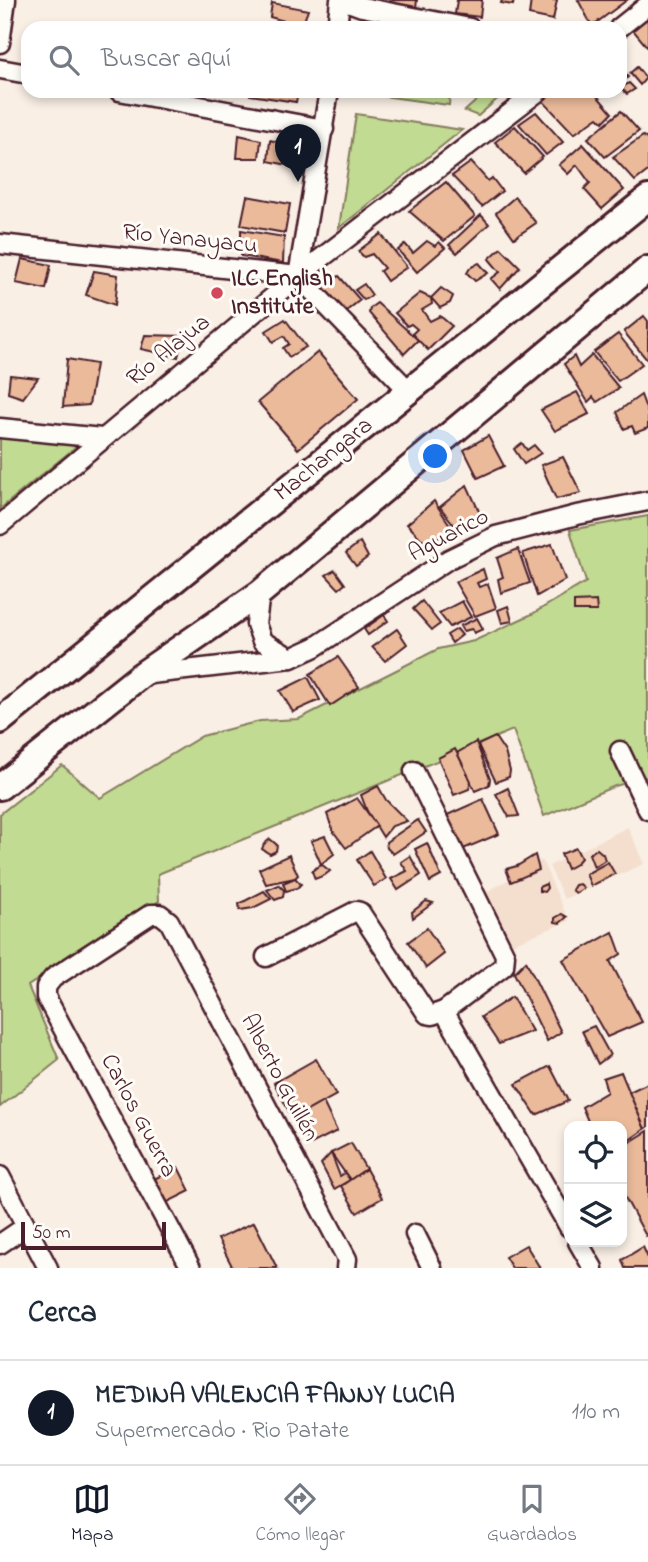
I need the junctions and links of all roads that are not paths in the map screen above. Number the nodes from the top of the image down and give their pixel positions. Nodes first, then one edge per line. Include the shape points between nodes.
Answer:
1 (6, 0) edge
2 (342, 0) edge
3 (648, 5) edge
4 (338, 21) edge
5 (434, 21) edge
6 (627, 22) edge
7 (0, 43) edge
8 (0, 69) edge
9 (21, 73) edge
10 (156, 98) edge
11 (328, 98) edge
12 (530, 98) edge
13 (324, 130) junction
14 (648, 198) edge
15 (0, 244) edge
16 (648, 269) edge
17 (299, 276) junction
18 (409, 391) junction
19 (0, 428) edge
20 (102, 438) junction
21 (648, 501) edge
22 (0, 525) edge
23 (260, 593) junction
24 (291, 658) junction
25 (141, 676) junction
26 (0, 721) edge
27 (620, 751) dead end
28 (414, 771) dead end
29 (0, 787) edge
30 (648, 810) edge
31 (266, 957) dead end
32 (46, 987) joint
33 (444, 1011) junction
34 (0, 1176) edge
35 (564, 1218) edge
36 (25, 1227) junction
37 (415, 1234) dead end
38 (0, 1244) edge
39 (581, 1247) edge
40 (48, 1268) edge
41 (191, 1268) edge
42 (346, 1268) edge
43 (432, 1268) edge
44 (593, 1268) edge

1 - 7 street
2 - 4 street
2 - 5 street
3 - 6 street
8 - 9 street
10 - 13 street
11 - 13 street
12 - 17 street, Río Alajua
13 - 17 street
14 - 18 street, Machangara
15 - 17 street, Río Yanayacu
16 - 23 street
17 - 18 street
17 - 20 street, Río Alajua
18 - 26 street, Machangara
19 - 20 street
20 - 22 street, Río Alajua
21 - 24 street, Aguarico via 496,536 449,559 315,648
23 - 24 street via 256,624 262,641
23 - 25 street
24 - 25 street, Aguarico
25 - 29 street
27 - 30 street
28 - 33 street via 505,955 504,966
31 - 33 street via 360,912 426,1014
32 - 41 street, Carlos Guerra via 46,997
32 - 42 street, Alberto Guillén via 151,914 169,921 347,1259
33 - 35 street
34 - 36 street
36 - 38 street
36 - 40 street
37 - 43 street
39 - 44 street

